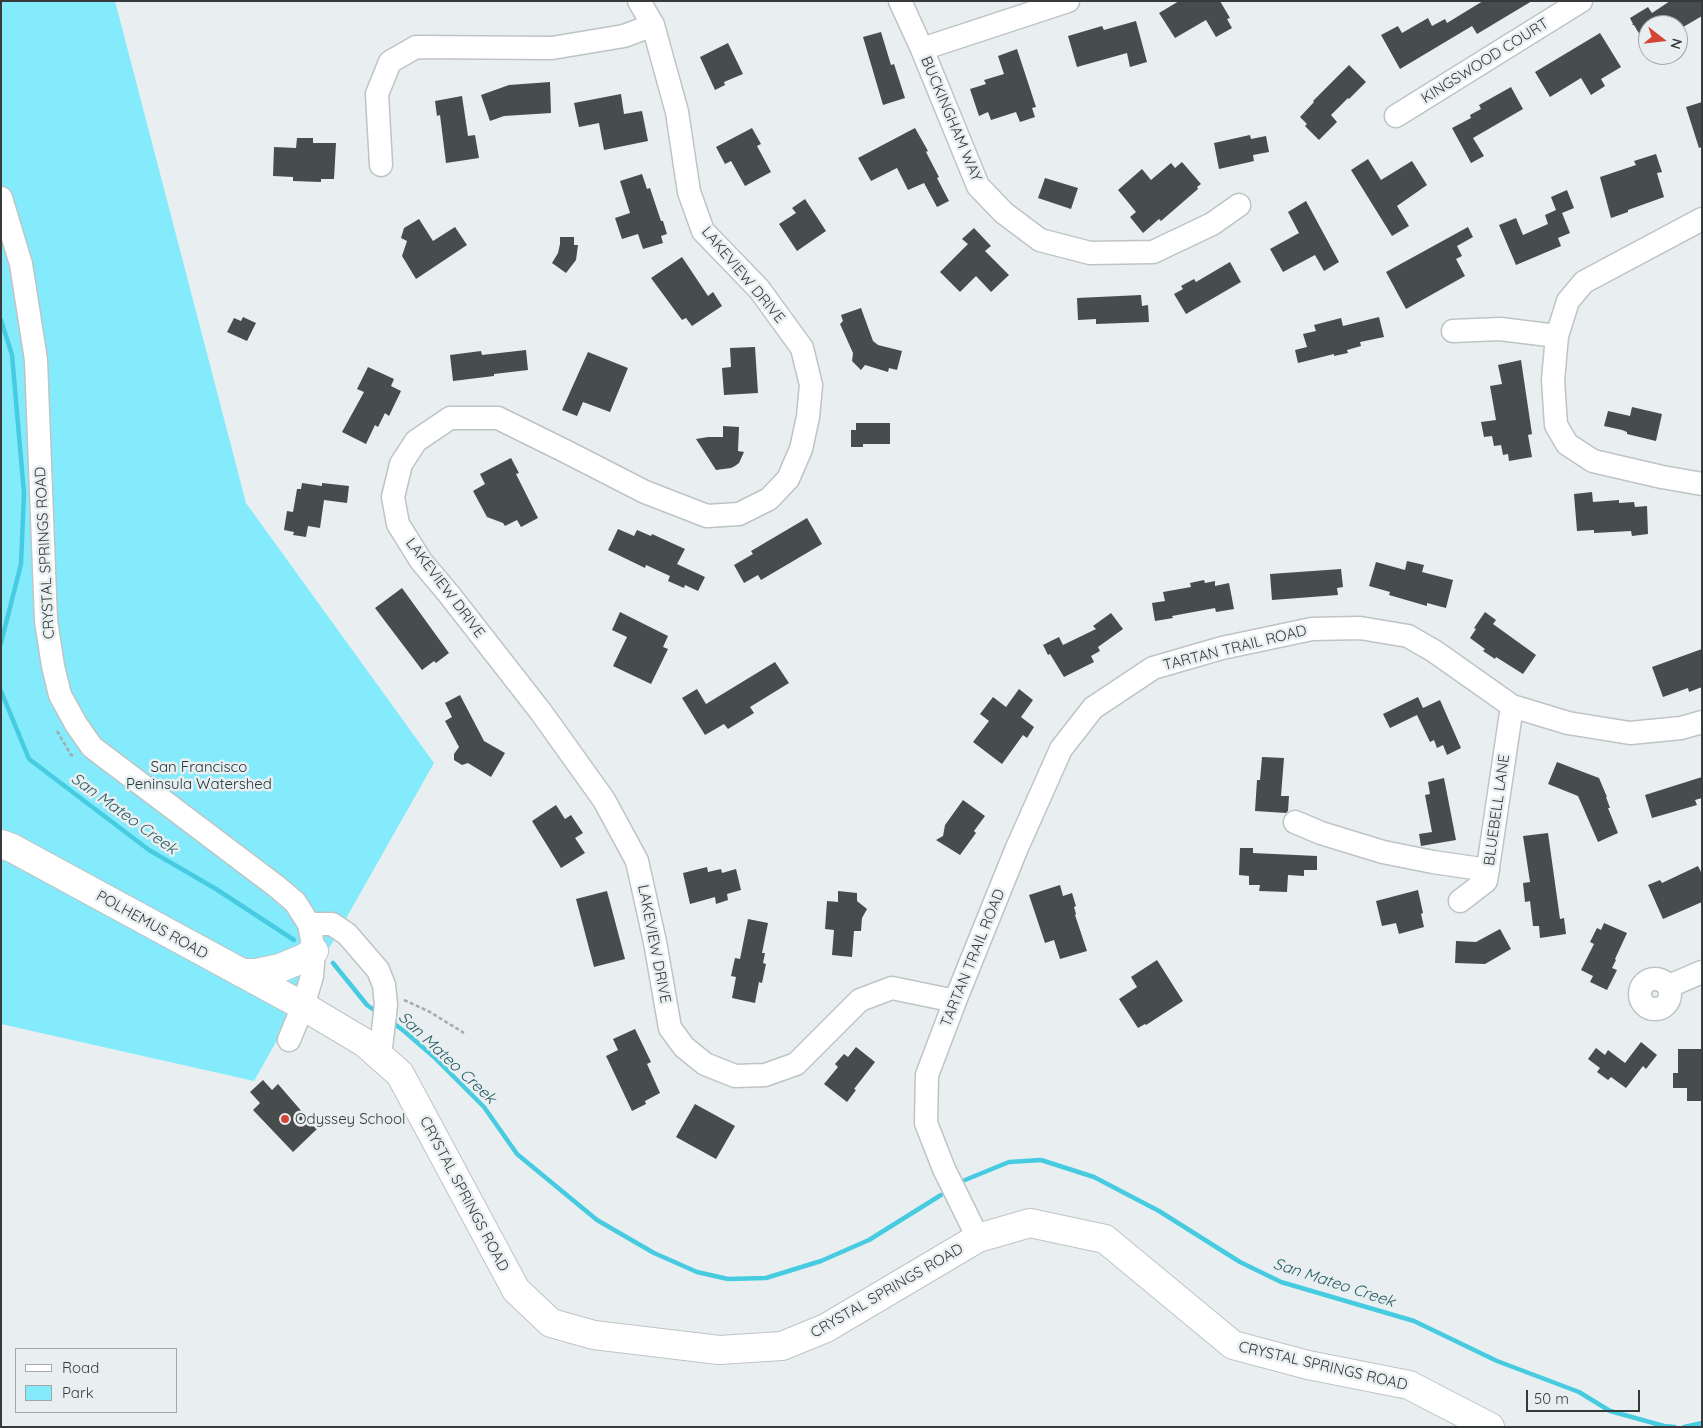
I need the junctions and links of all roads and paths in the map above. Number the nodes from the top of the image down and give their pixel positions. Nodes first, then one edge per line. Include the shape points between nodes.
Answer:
1 (639, 1) edge
2 (900, 1) edge
3 (1068, 1) edge
4 (1575, 3) edge
5 (653, 25) junction
6 (922, 49) junction
7 (1396, 116) dead end
8 (381, 165) dead end
9 (1, 198) edge
10 (1239, 205) dead end
11 (1702, 219) edge
12 (1453, 331) dead end
13 (1557, 336) junction
14 (1702, 484) edge
15 (1512, 706) junction
16 (1702, 722) edge
17 (1295, 822) dead end
18 (1, 844) edge
19 (1488, 870) junction
20 (1460, 900) dead end
21 (309, 924) junction
22 (314, 951) junction
23 (1702, 972) edge
24 (242, 973) junction
25 (1669, 986) dead end
26 (385, 998) junction
27 (955, 1002) junction
28 (303, 1006) junction
29 (464, 1032) dead end
30 (289, 1040) dead end
31 (382, 1046) junction
32 (978, 1238) junction
33 (1490, 1427) edge

1 - 5 street, LAKEVIEW DRIVE
2 - 6 street, BUCKINGHAM WAY
3 - 6 street
4 - 7 street, KINGSWOOD COURT
5 - 8 street via 624,36 552,48 416,47 390,62 377,94
5 - 27 street, LAKEVIEW DRIVE via 677,112 689,192 703,231 759,289 802,348 811,385 808,417 801,449 788,479 769,499 739,514 707,516 645,492 498,418 450,418 416,441 401,464 393,497 398,524 421,561 589,779 633,852 653,933 670,1028 684,1047 705,1064 736,1076 765,1075 796,1064 860,1000 892,988
6 - 10 street, BUCKINGHAM WAY via 978,186 1004,213 1040,240 1090,253 1153,252 1212,224
9 - 21 street, CRYSTAL SPRINGS ROAD via 21,264 36,360 46,621 60,695 92,747 276,886 295,902
11 - 13 street via 1584,282 1568,301
12 - 13 street via 1500,329
13 - 14 street via 1553,380 1556,425 1567,444 1593,461
15 - 16 street, TARTAN TRAIL ROAD via 1568,723 1630,733 1681,728
15 - 19 street, BLUEBELL LANE
15 - 27 street, TARTAN TRAIL ROAD via 1408,636 1360,628 1312,629 1222,648 1153,668 1093,708 1061,749
17 - 19 street via 1384,852
18 - 24 main road, POLHEMUS ROAD
19 - 20 street, BLUEBELL LANE via 1486,881
21 - 22 street, CRYSTAL SPRINGS ROAD
21 - 26 street via 332,924 347,934 378,970
22 - 24 main road via 280,968
22 - 28 street, CRYSTAL SPRINGS ROAD via 312,976
23 - 25 street
24 - 28 main road, POLHEMUS ROAD
26 - 29 path via 430,1012
26 - 31 street
27 - 32 street, TARTAN TRAIL ROAD via 927,1075 926,1123 944,1169
28 - 30 street
28 - 31 main road, CRYSTAL SPRINGS ROAD via 366,1042
31 - 32 main road, CRYSTAL SPRINGS ROAD via 516,1290 551,1323 594,1335 719,1350 782,1346 826,1328
32 - 33 main road, CRYSTAL SPRINGS ROAD via 1030,1223 1105,1239 1233,1345 1308,1365 1409,1385

